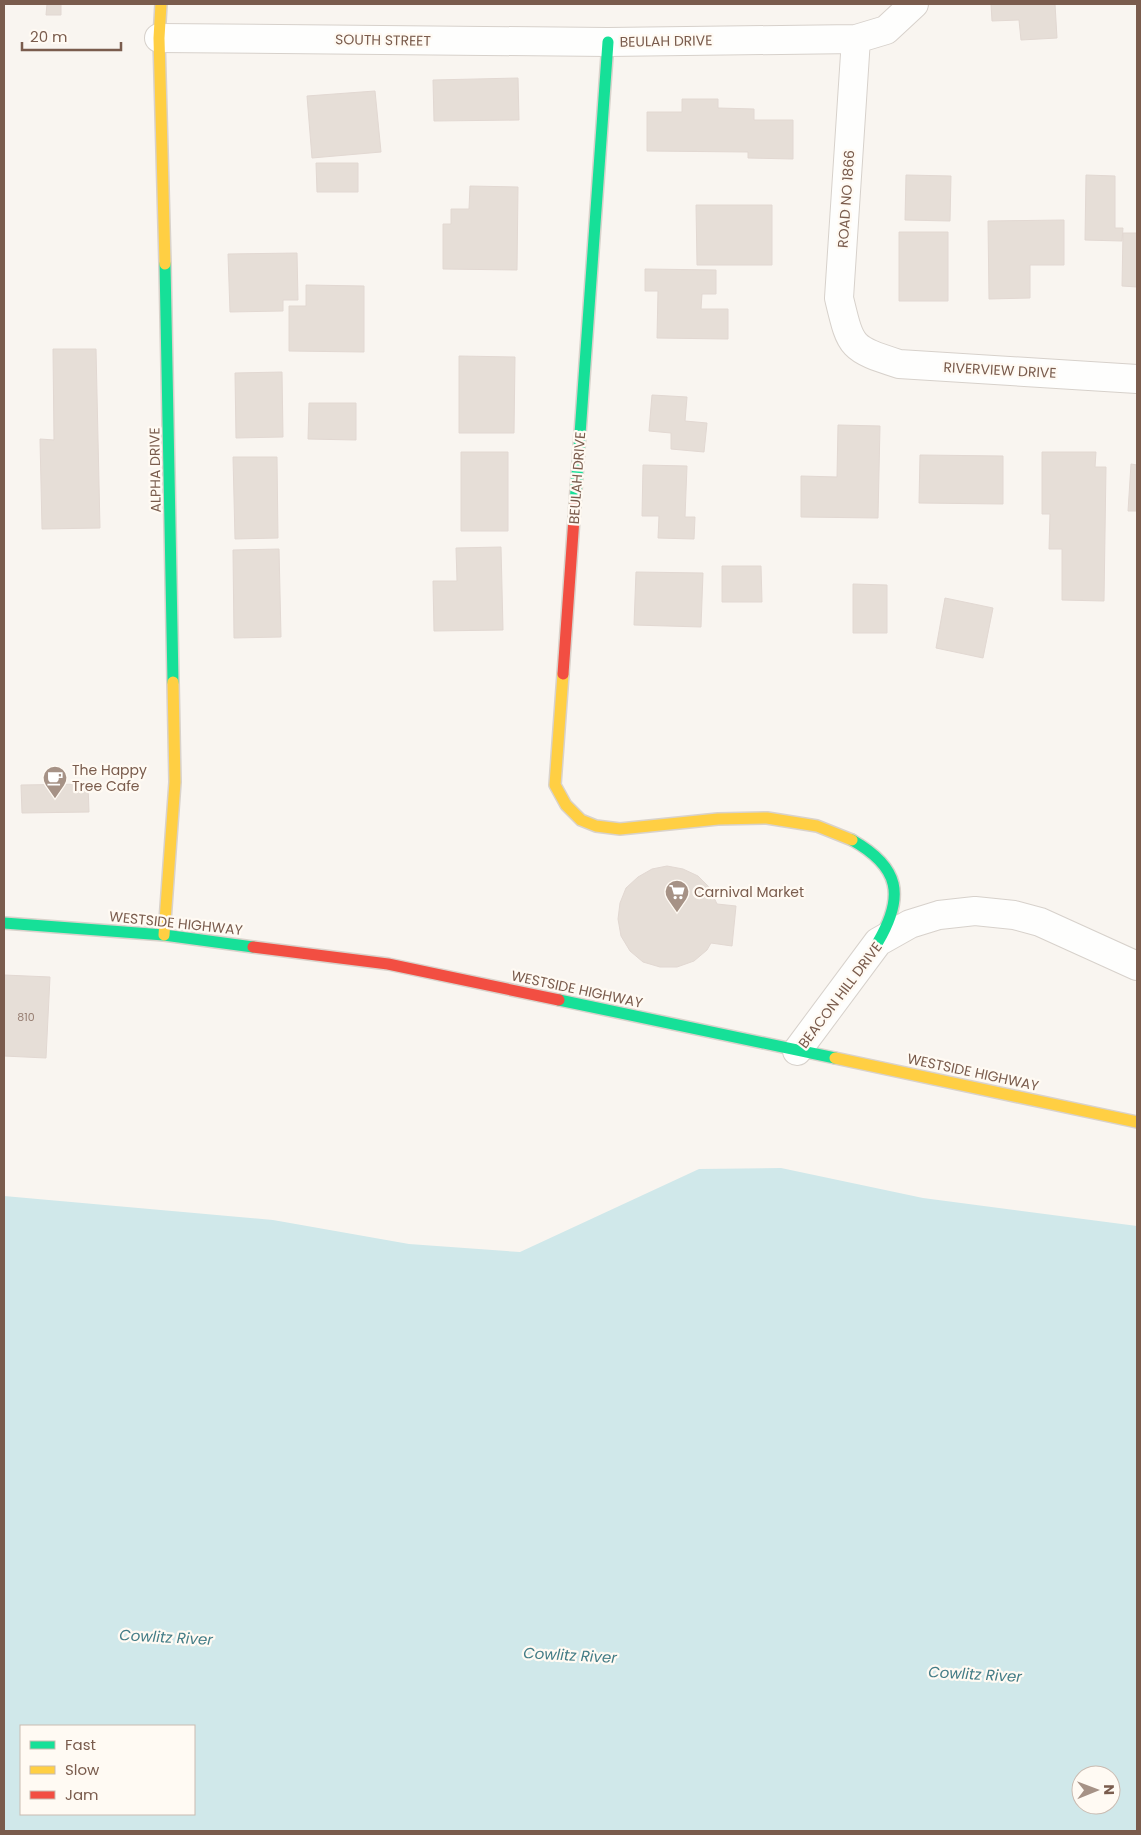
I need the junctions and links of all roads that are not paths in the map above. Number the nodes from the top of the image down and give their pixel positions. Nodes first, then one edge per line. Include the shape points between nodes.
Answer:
1 (161, 4) edge
2 (914, 4) edge
3 (159, 38) junction
4 (856, 39) junction
5 (608, 42) junction
6 (864, 353) joint
7 (1137, 379) edge
8 (4, 923) edge
9 (164, 935) junction
10 (878, 942) junction
11 (1137, 966) edge
12 (797, 1051) junction
13 (1137, 1122) edge

1 - 3 street, ALPHA DRIVE
2 - 4 street, BEULAH DRIVE via 886,30
3 - 5 street, SOUTH STREET
3 - 9 street, ALPHA DRIVE via 175,782
4 - 5 street, BEULAH DRIVE
4 - 6 street, ROAD NO 1866 via 839,298 848,336
5 - 10 street, BEULAH DRIVE via 555,785 569,810 595,826 641,828 736,818 777,820 833,830 871,852 886,867 894,882 896,907
6 - 7 street, RIVERVIEW DRIVE via 899,364
8 - 9 street, WESTSIDE HIGHWAY
9 - 12 street, WESTSIDE HIGHWAY via 388,964
10 - 11 street, BEACON HILL DRIVE via 923,919 955,912 994,911 1040,922
10 - 12 street, BEACON HILL DRIVE
12 - 13 street, WESTSIDE HIGHWAY

